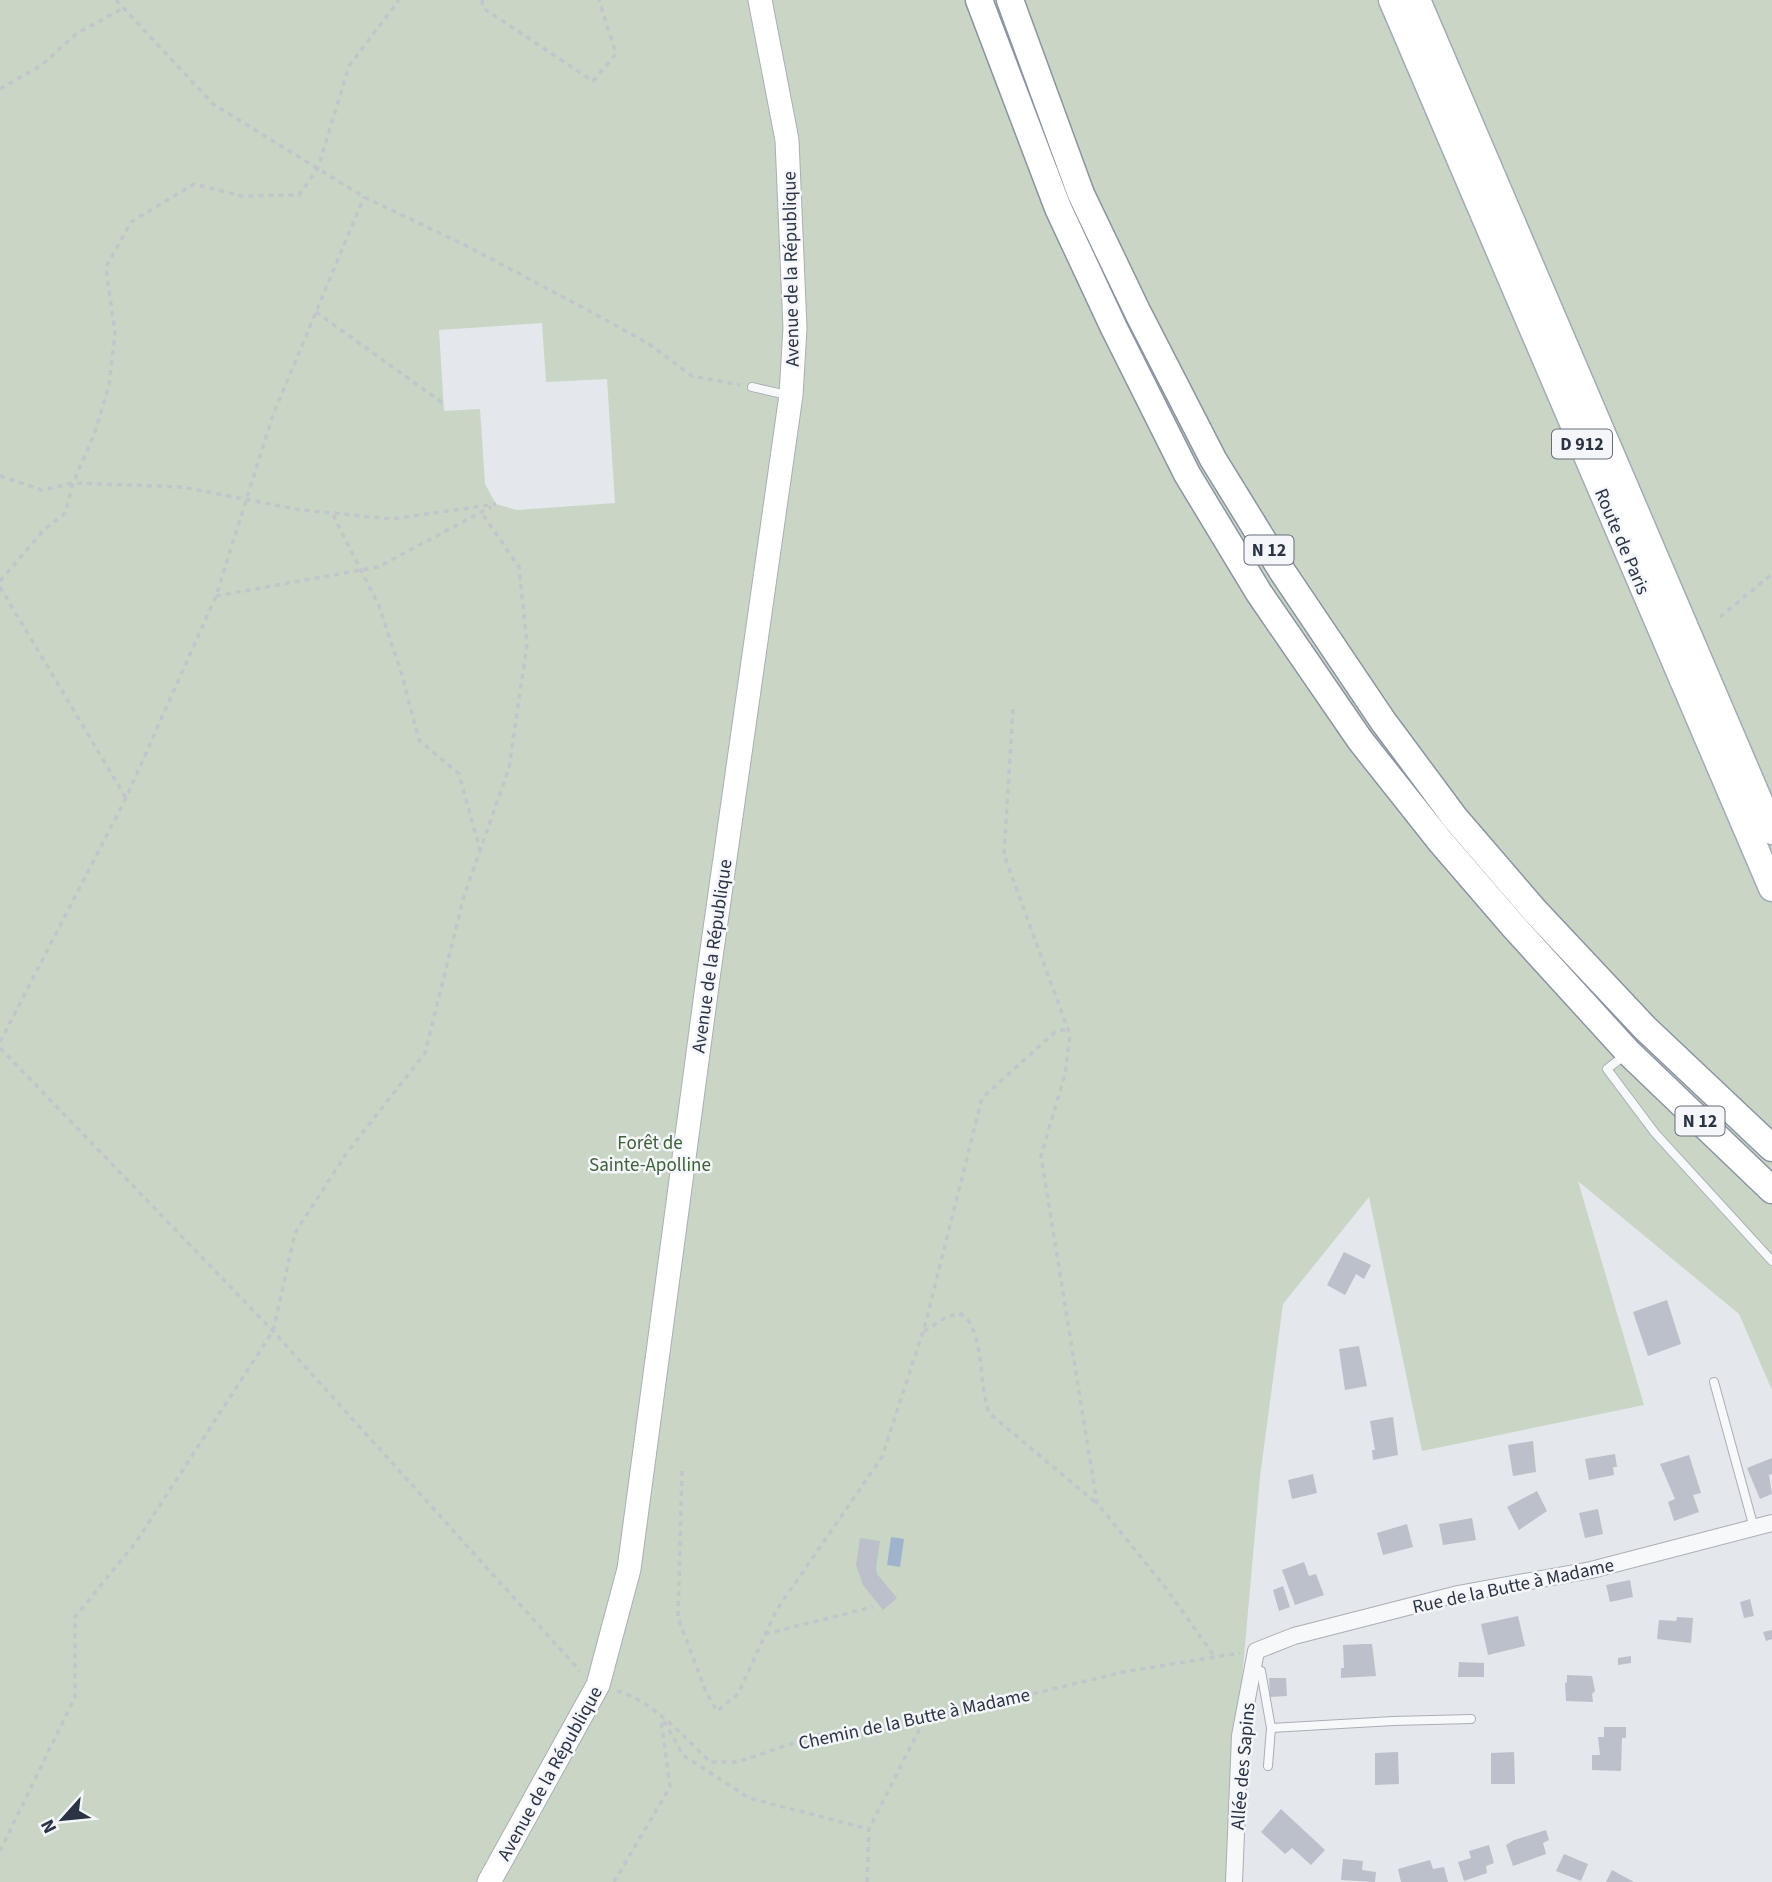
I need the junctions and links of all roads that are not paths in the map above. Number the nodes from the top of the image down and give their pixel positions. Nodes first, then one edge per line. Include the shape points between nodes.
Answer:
1 (760, 0) edge
2 (979, 0) edge
3 (1010, 0) edge
4 (1392, 0) edge
5 (1417, 0) edge
6 (752, 387) road end
7 (791, 395) junction
8 (1772, 831) edge
9 (1772, 888) edge
10 (1628, 1052) junction
11 (1772, 1148) edge
12 (1772, 1190) edge
13 (1772, 1261) edge
14 (1714, 1382) dead end
15 (1772, 1523) edge
16 (1754, 1528) junction
17 (1256, 1651) joint
18 (1252, 1669) junction
19 (1471, 1719) dead end
20 (1271, 1728) junction
21 (1268, 1766) dead end
22 (489, 1882) edge
23 (1234, 1882) edge

1 - 7 main road, Avenue de la République via 787,140 795,328
2 - 10 main road, N 12 via 1058,208 1114,328 1187,474 1259,593 1360,740 1440,841
3 - 11 main road, N 12 via 1081,194 1213,458 1282,570 1383,721 1455,818 1645,1028
4 - 9 main road, Route de Paris / D 912
5 - 8 main road, Route de Paris / D 912
6 - 7 lane
7 - 22 main road, Avenue de la République via 629,1569 598,1685
10 - 12 main road, N 12
10 - 13 lane via 1606,1069 1655,1133
14 - 16 lane
15 - 16 street, Rue de la Butte à Madame
16 - 17 street, Rue de la Butte à Madame via 1591,1570 1458,1594 1294,1636
17 - 18 street, Allée des Sapins
18 - 20 lane via 1261,1671
18 - 23 street, Allée des Sapins via 1240,1736
19 - 20 lane
20 - 21 lane

